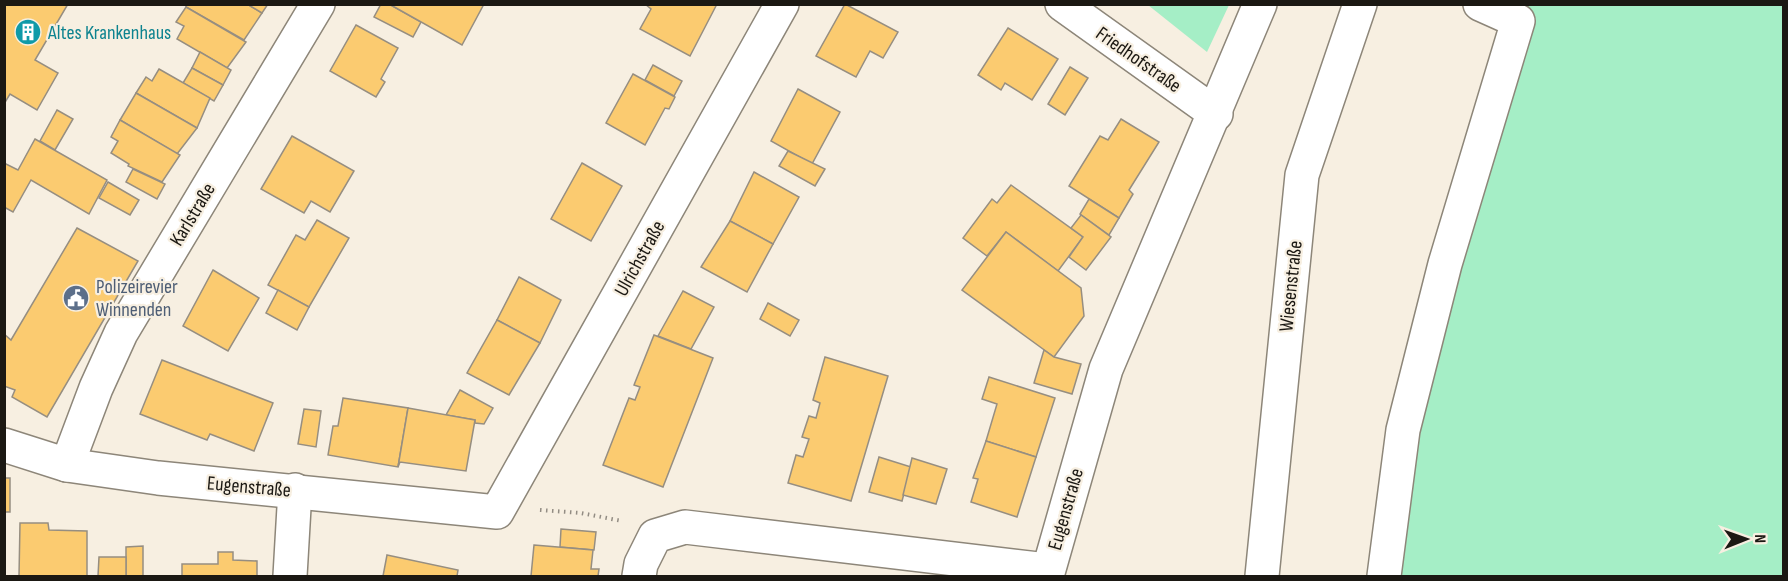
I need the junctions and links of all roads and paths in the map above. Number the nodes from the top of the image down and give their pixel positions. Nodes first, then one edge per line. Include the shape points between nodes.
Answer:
1 (318, 4) edge
2 (782, 4) edge
3 (1062, 4) edge
4 (1260, 4) edge
5 (1360, 4) edge
6 (1480, 4) edge
7 (1216, 114) junction
8 (4, 446) edge
9 (67, 465) junction
10 (295, 490) junction
11 (550, 510) dead end
12 (497, 512) joint
13 (616, 519) dead end
14 (1047, 573) edge
15 (290, 576) edge
16 (639, 576) edge
17 (1262, 576) edge
18 (1384, 576) edge

1 - 9 street, Karlstraße via 121,333
2 - 12 street, Ulrichstraße
3 - 7 street, Friedhofstraße
4 - 7 street, Eugenstraße
5 - 17 street, Wiesenstraße via 1302,175
6 - 18 street via 1518,21 1444,264 1403,430
7 - 14 street, Eugenstraße via 1106,369
8 - 9 street, Eugenstraße
9 - 10 street, Eugenstraße via 158,478
10 - 12 street, Eugenstraße
10 - 15 street
11 - 13 path
14 - 16 street, Eugenstraße via 685,527 655,536

